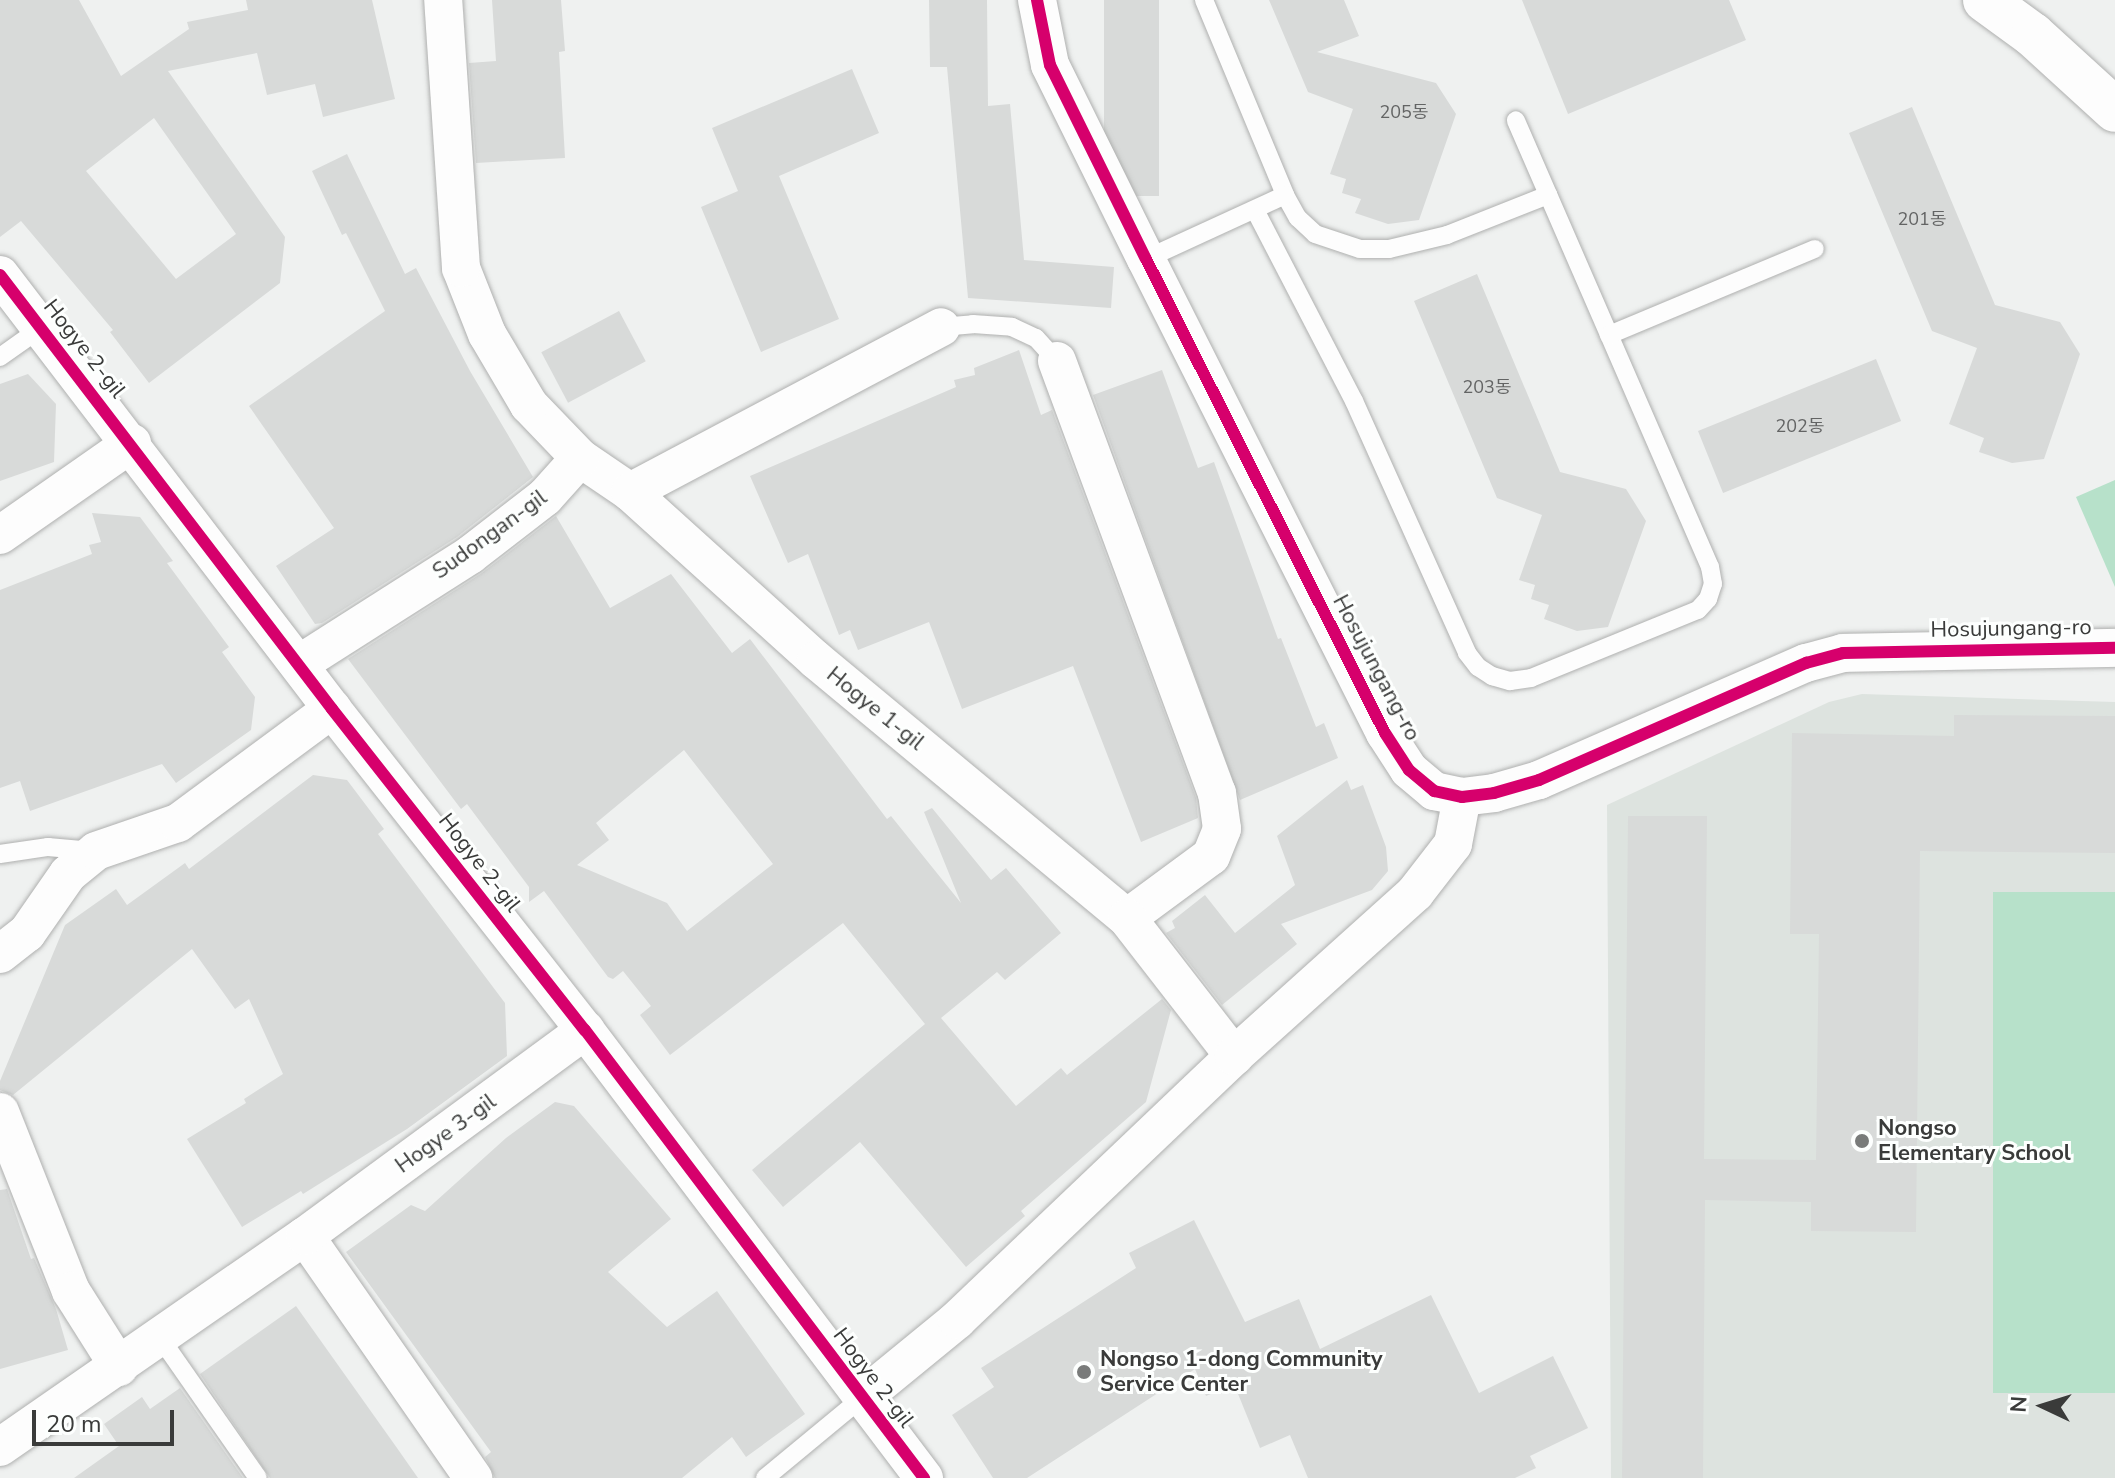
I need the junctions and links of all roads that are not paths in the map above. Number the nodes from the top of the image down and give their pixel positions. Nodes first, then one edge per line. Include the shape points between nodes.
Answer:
1 (443, 0) edge
2 (1037, 0) edge
3 (1204, 0) edge
4 (1985, 0) edge
5 (2115, 110) edge
6 (1516, 120) dead end
7 (1285, 195) junction
8 (1548, 195) junction
9 (1255, 210) junction
10 (1815, 249) dead end
11 (1146, 259) junction
12 (0, 275) edge
13 (941, 327) joint
14 (41, 328) junction
15 (1609, 335) junction
16 (0, 357) edge
17 (1057, 361) joint
18 (132, 443) junction
19 (580, 458) junction
20 (630, 492) junction
21 (0, 535) edge
22 (2115, 648) edge
23 (299, 664) junction
24 (332, 709) junction
25 (1462, 797) junction
26 (96, 851) junction
27 (0, 854) edge
28 (1127, 918) junction
29 (0, 954) edge
30 (585, 1030) junction
31 (1234, 1056) junction
32 (0, 1112) edge
33 (305, 1236) junction
34 (161, 1339) junction
35 (119, 1367) junction
36 (863, 1397) junction
37 (0, 1447) edge
38 (258, 1478) edge
39 (473, 1478) edge
40 (765, 1478) edge
41 (924, 1478) edge

1 - 19 street via 461,268 487,334 529,405
2 - 11 street, Hosujungang-ro via 1050,65
3 - 7 lane
4 - 5 street via 2033,35
6 - 8 lane
7 - 8 lane via 1315,234 1360,249 1389,249 1447,235
7 - 9 lane
8 - 15 lane
9 - 11 lane
9 - 15 lane via 1354,401 1467,653 1492,676 1510,681 1531,678 1698,610 1708,599 1713,584 1710,567
10 - 15 lane
11 - 25 street, Hosujungang-ro via 1385,733 1409,770 1434,791
12 - 14 street, Hogye 2-gil
13 - 17 lane via 1012,327 1036,338
13 - 20 street
14 - 16 lane
14 - 18 street, Hogye 2-gil
17 - 28 street via 1219,805 1222,829 1211,856
18 - 21 street
18 - 23 street, Hogye 2-gil
19 - 20 street, Hogye 1-gil
19 - 23 street, Sudongan-gil via 545,497 470,555
20 - 28 street, Hogye 1-gil via 816,660
22 - 25 street, Hosujungang-ro via 1843,653 1806,663 1539,780
23 - 24 street, Hogye 2-gil
24 - 26 street via 178,823
24 - 30 street, Hogye 2-gil
25 - 31 street via 1453,844 1415,893
26 - 27 lane via 48,847
26 - 29 street via 68,874 27,933
28 - 31 street, Hogye 1-gil
30 - 33 street, Hogye 3-gil
30 - 36 street, Hogye 2-gil
31 - 36 street via 957,1320
32 - 35 street via 71,1291
33 - 34 street, Hogye 3-gil
33 - 39 street
34 - 35 street, Hogye 3-gil
34 - 38 lane
35 - 37 street, Hogye 3-gil
36 - 40 lane
36 - 41 street, Hogye 2-gil

